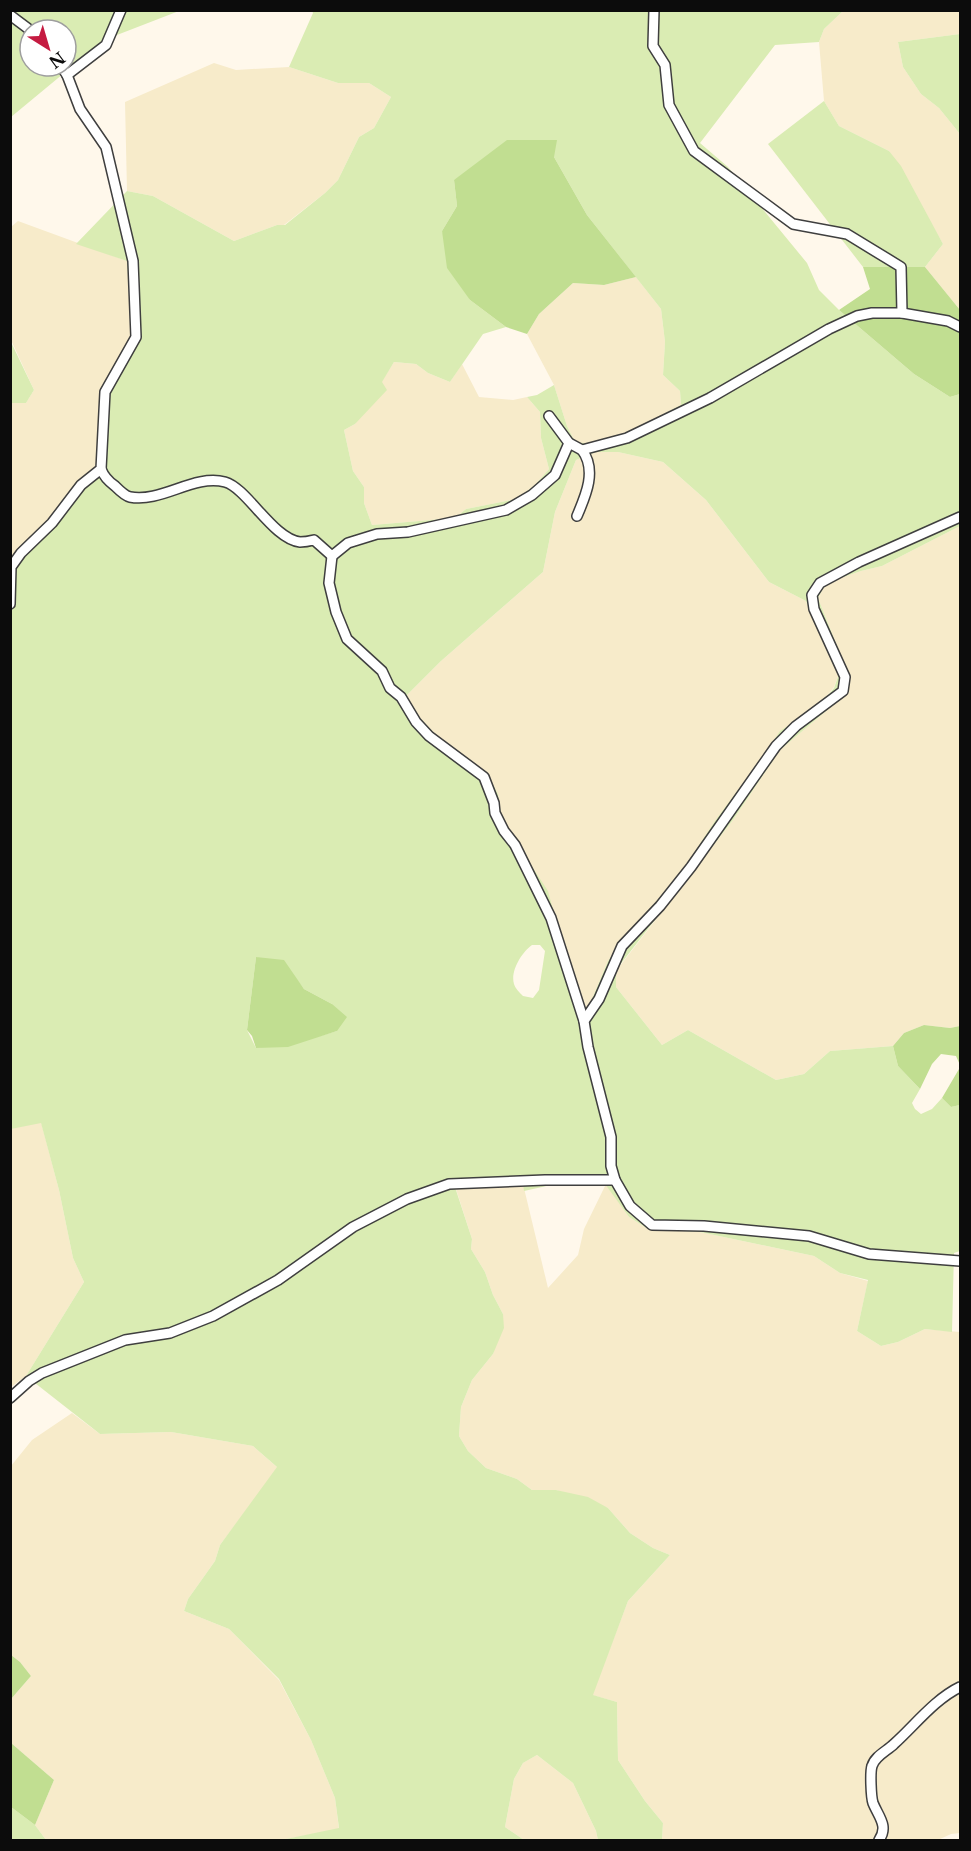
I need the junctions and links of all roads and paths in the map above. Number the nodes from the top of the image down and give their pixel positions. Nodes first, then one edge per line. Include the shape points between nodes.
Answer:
1 (121, 10) edge
2 (654, 10) edge
3 (78, 67) edge
4 (68, 78) edge
5 (902, 313) junction
6 (960, 327) edge
7 (549, 416) dead end
8 (569, 443) junction
9 (582, 450) junction
10 (100, 469) junction
11 (577, 516) dead end
12 (960, 517) edge
13 (332, 556) junction
14 (10, 604) edge
15 (584, 1021) junction
16 (615, 1180) junction
17 (960, 1261) edge
18 (10, 1398) edge
19 (960, 1687) edge
20 (879, 1840) edge

1 - 3 street via 106,45
2 - 5 street via 653,46 665,65 669,105 694,151 793,224 847,234 901,267
4 - 10 street via 80,109 106,147 132,261 136,337 105,392
5 - 6 street via 948,321
5 - 9 street via 857,316 711,398 627,438
7 - 8 street
8 - 9 street
8 - 13 street via 555,475 506,510 408,532 377,534 348,543
9 - 11 street via 590,476
10 - 13 street via 128,497 148,497 207,482 226,482 292,539 314,540
10 - 14 street via 81,485 11,567
12 - 15 street via 820,583 812,595 814,609 845,677 843,691 776,746 691,867 622,946 599,999
13 - 15 street via 329,583 347,639 382,671 390,688 429,736 484,777 495,813 551,918
15 - 16 street via 612,1137 611,1166
16 - 17 street via 630,1206 652,1225 809,1236 869,1254
16 - 18 street via 449,1184 407,1199 353,1227 278,1280 213,1316 170,1333 124,1340 52,1369 29,1381
19 - 20 street via 918,1719 872,1765 872,1801 884,1828

